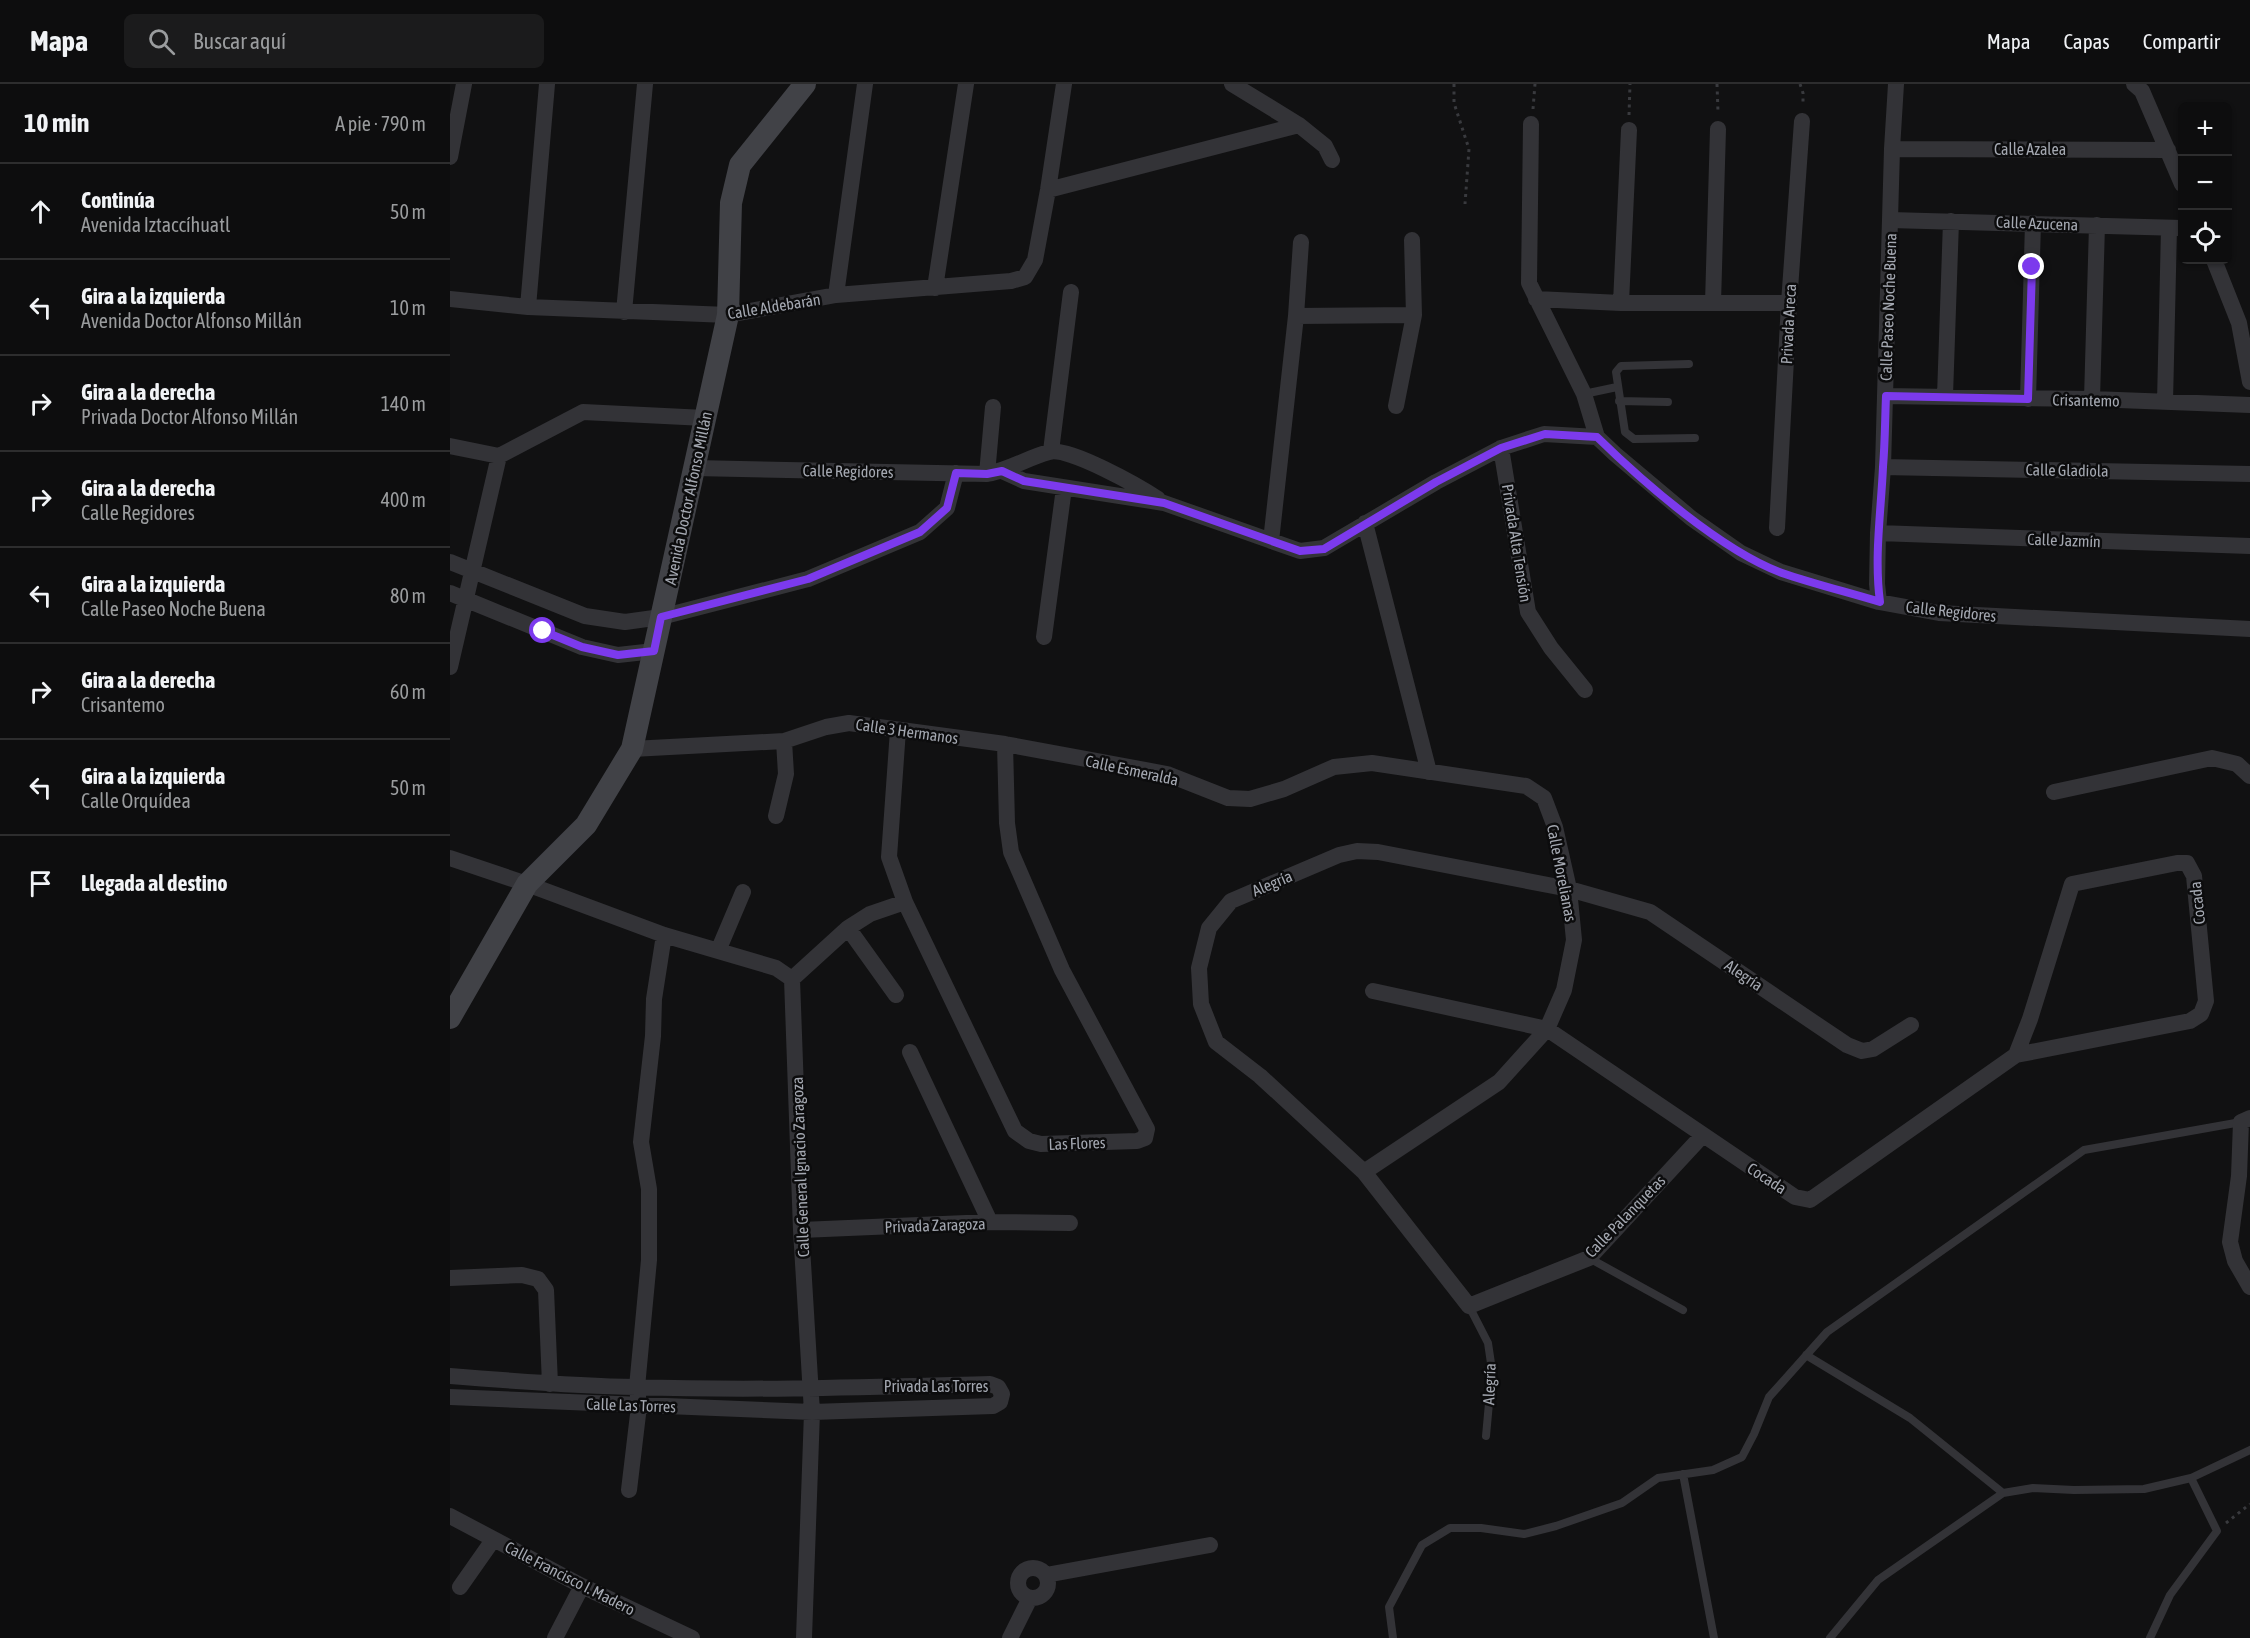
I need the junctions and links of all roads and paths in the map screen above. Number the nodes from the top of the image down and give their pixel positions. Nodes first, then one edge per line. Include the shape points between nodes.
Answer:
1 (464, 84) edge
2 (547, 84) edge
3 (645, 84) edge
4 (806, 84) edge
5 (866, 84) edge
6 (966, 84) edge
7 (1064, 84) edge
8 (1232, 84) edge
9 (1454, 84) edge
10 (1535, 84) edge
11 (1630, 84) edge
12 (1717, 84) edge
13 (1800, 84) edge
14 (1896, 84) edge
15 (2134, 84) edge
16 (1802, 121) joint
17 (1531, 124) joint
18 (1299, 125) junction
19 (1718, 129) joint
20 (1629, 130) joint
21 (1892, 149) junction
22 (2168, 150) junction
23 (450, 157) edge
24 (1332, 160) dead end
25 (2178, 174) edge
26 (1048, 190) junction
27 (1465, 204) dead end
28 (1890, 220) junction
29 (1951, 221) junction
30 (2033, 223) junction
31 (2097, 225) junction
32 (2176, 228) edge
33 (1412, 240) dead end
34 (1301, 242) dead end
35 (2216, 264) edge
36 (935, 288) junction
37 (1071, 292) dead end
38 (836, 296) junction
39 (450, 299) edge
40 (1536, 299) junction
41 (1621, 303) junction
42 (1713, 303) junction
43 (1789, 303) junction
44 (528, 307) junction
45 (624, 312) junction
46 (728, 315) junction
47 (1414, 315) junction
48 (1296, 316) junction
49 (1689, 364) dead end
50 (2250, 382) edge
51 (1617, 387) junction
52 (1584, 394) junction
53 (1886, 396) junction
54 (1945, 396) junction
55 (2028, 399) junction
56 (2092, 399) junction
57 (1619, 401) junction
58 (1668, 402) dead end
59 (2165, 402) junction
60 (1396, 405) dead end
61 (2250, 405) edge
62 (993, 407) dead end
63 (705, 418) junction
64 (1597, 437) junction
65 (1695, 438) dead end
66 (450, 447) edge
67 (1501, 448) junction
68 (1051, 451) junction
69 (499, 456) junction
70 (1883, 466) junction
71 (694, 468) junction
72 (956, 473) junction
73 (995, 473) junction
74 (2250, 474) edge
75 (1064, 488) junction
76 (1164, 503) junction
77 (1365, 523) junction
78 (1777, 528) dead end
79 (1878, 533) junction
80 (1271, 541) junction
81 (2250, 546) edge
82 (450, 562) edge
83 (472, 570) junction
84 (458, 596) edge
85 (1880, 602) junction
86 (661, 617) junction
87 (2250, 629) edge
88 (1044, 637) dead end
89 (654, 651) junction
90 (450, 667) edge
91 (1585, 690) dead end
92 (898, 729) junction
93 (784, 741) junction
94 (1005, 744) junction
95 (632, 749) junction
96 (1429, 772) junction
97 (2250, 776) edge
98 (2054, 792) dead end
99 (776, 816) dead end
100 (450, 858) edge
101 (527, 884) junction
102 (1569, 889) junction
103 (743, 892) dead end
104 (905, 902) junction
105 (848, 928) junction
106 (664, 935) junction
107 (718, 951) junction
108 (792, 979) junction
109 (1373, 991) dead end
110 (896, 995) dead end
111 (450, 1018) edge
112 (1911, 1025) dead end
113 (1547, 1029) junction
114 (910, 1052) dead end
115 (2016, 1054) junction
116 (2245, 1120) edge
117 (1702, 1136) junction
118 (1364, 1172) junction
119 (990, 1222) junction
120 (1070, 1223) dead end
121 (801, 1230) junction
122 (1588, 1258) junction
123 (450, 1278) edge
124 (2250, 1287) edge
125 (1469, 1306) junction
126 (1683, 1310) dead end
127 (1806, 1355) junction
128 (450, 1376) edge
129 (550, 1384) junction
130 (637, 1387) junction
131 (811, 1389) junction
132 (450, 1396) edge
133 (639, 1406) junction
134 (812, 1412) junction
135 (1486, 1436) dead end
136 (2250, 1450) edge
137 (1683, 1474) junction
138 (2191, 1478) junction
139 (629, 1490) dead end
140 (2003, 1494) junction
141 (2250, 1504) edge
142 (450, 1516) edge
143 (2217, 1531) junction
144 (493, 1540) junction
145 (1210, 1545) dead end
146 (1046, 1575) junction
147 (582, 1586) junction
148 (460, 1587) dead end
149 (1030, 1598) junction
150 (555, 1638) edge
151 (692, 1638) edge
152 (804, 1638) edge
153 (1010, 1638) edge
154 (1394, 1638) edge
155 (1714, 1638) edge
156 (1830, 1638) edge
157 (2150, 1638) edge

1 - 23 street
2 - 44 street
3 - 45 street
4 - 46 main road, Avenida Doctor Alfonso Millán via 740,165 732,203
5 - 38 street
6 - 36 street
7 - 26 street
8 - 18 street
9 - 27 path via 1454,103 1469,149
10 - 17 path
11 - 20 path
12 - 19 path
13 - 16 path
14 - 21 street, Calle Paseo Noche Buena
15 - 22 street via 2142,91
16 - 43 street, Privada Areca
17 - 40 street via 1529,283
18 - 24 street via 1325,146
18 - 26 street
19 - 42 street
20 - 41 street
21 - 22 street, Calle Azalea
21 - 28 street, Calle Paseo Noche Buena
22 - 25 street
26 - 36 street, Calle Aldebarán via 1035,260 1024,277
28 - 29 street, Calle Azucena
28 - 53 street, Calle Paseo Noche Buena
29 - 30 street, Calle Azucena
29 - 54 street
30 - 31 street, Calle Azucena
30 - 55 street
31 - 32 street, Calle Azucena
31 - 56 street
32 - 59 street
33 - 47 street
34 - 48 street
35 - 50 street via 2239,323
36 - 38 street, Calle Aldebarán
37 - 68 street
38 - 46 street, Calle Aldebarán
39 - 44 street, Calle Aldebarán
40 - 41 street
40 - 52 street
41 - 42 street
42 - 43 street
43 - 78 street, Privada Areca
44 - 45 street, Calle Aldebarán
45 - 46 street, Calle Aldebarán
46 - 63 main road, Avenida Doctor Alfonso Millán
47 - 48 street
47 - 60 street
48 - 80 street
49 - 51 lane via 1621,366 1616,372
51 - 52 lane
51 - 57 lane
52 - 64 street
53 - 54 street, Crisantemo
53 - 70 street, Calle Paseo Noche Buena
54 - 55 street, Crisantemo
55 - 56 street, Crisantemo
56 - 59 street, Crisantemo
57 - 58 lane
57 - 65 lane via 1625,432 1634,439
59 - 61 street, Crisantemo
62 - 73 street
63 - 69 street via 583,412
63 - 71 main road, Avenida Doctor Alfonso Millán
64 - 67 street, Calle Regidores via 1545,434
64 - 85 street, Calle Regidores via 1691,518 1742,553 1781,572
66 - 69 street
67 - 77 street, Calle Regidores
67 - 91 street, Privada Alta Tensión via 1528,612
68 - 73 street, Calle Regidores
68 - 76 street, Calle Regidores via 1089,462 1133,482
69 - 83 street
70 - 74 street, Calle Gladiola
70 - 79 street, Calle Paseo Noche Buena
71 - 72 street, Calle Regidores
71 - 86 main road, Avenida Doctor Alfonso Millán
72 - 73 street, Calle Regidores
72 - 86 street via 947,508 920,532 808,579
73 - 75 street, Calle Regidores
75 - 76 street, Calle Regidores
75 - 88 street
76 - 80 street, Calle Regidores
77 - 80 street, Calle Regidores via 1324,549 1300,551
77 - 96 street
79 - 81 street, Calle Jazmín
79 - 85 street, Calle Paseo Noche Buena
82 - 83 street
83 - 84 street
83 - 86 street via 585,616 625,622
84 - 89 street via 582,647 618,655
84 - 90 street
85 - 87 street, Calle Regidores via 1939,612
86 - 89 main road, Avenida Doctor Alfonso Millán
89 - 95 main road, Avenida Doctor Alfonso Millán
92 - 93 street, Calle 3 Hermanos via 849,723
92 - 94 street, Calle 3 Hermanos
92 - 104 street, Las Flores via 888,857
93 - 95 street, Calle 3 Hermanos
93 - 99 street via 786,774
94 - 96 street, Calle Esmeralda via 1167,774 1228,798 1250,800 1334,767 1372,764
94 - 104 street, Las Flores via 1011,852 1062,970 1147,1129 1145,1138 1041,1144 1015,1131
95 - 101 main road, Avenida Doctor Alfonso Millán via 586,825
96 - 102 street, Calle Morelianas via 1526,786 1544,798
97 - 98 street via 2238,764 2212,758
100 - 101 street
101 - 106 street
101 - 111 main road, Avenida Doctor Alfonso Millán
102 - 112 street, Alegría via 1650,912 1847,1045 1862,1051
102 - 113 street, Calle Morelianas via 1574,940 1564,990
102 - 118 street, Alegría via 1357,851 1231,900 1209,928 1199,968 1200,1004 1216,1042 1260,1076
103 - 107 street
104 - 105 street via 870,914
105 - 108 street
105 - 110 street
106 - 107 street
106 - 130 street via 641,1142 649,1189 649,1260
107 - 108 street via 776,968
108 - 121 street, Calle General Ignacio Zaragoza
109 - 113 street
113 - 117 street, Cocada
113 - 118 street, Calle Morelianas via 1499,1082
114 - 119 street
115 - 115 street, Cocada via 2190,1021 2201,1014 2206,1001 2204,978 2194,876 2187,863 2072,884
115 - 117 street, Cocada via 1810,1200 1795,1197
116 - 124 street via 2230,1242 2235,1261
116 - 127 lane via 2084,1150 1827,1332
117 - 122 street, Calle Palanquetas
118 - 125 street, Alegría
119 - 120 street, Privada Zaragoza
119 - 121 street, Privada Zaragoza
121 - 131 street, Calle General Ignacio Zaragoza
122 - 125 street, Calle Palanquetas
122 - 126 lane
123 - 129 street via 522,1275 538,1279 546,1290
125 - 135 lane, Alegría via 1488,1343 1492,1370
127 - 137 lane via 1769,1397 1742,1457 1713,1470
127 - 140 lane via 1910,1418
128 - 129 street, Calle Las Torres
129 - 130 street, Calle Las Torres
130 - 131 street, Calle Las Torres
130 - 133 street
131 - 134 street, Calle General Ignacio Zaragoza
131 - 134 street, Privada Las Torres via 990,1384 1002,1394 1000,1402 993,1406
132 - 133 street, Calle Las Torres
133 - 134 street, Calle Las Torres
133 - 139 street
134 - 152 street, Calle General Ignacio Zaragoza
136 - 138 lane
137 - 154 lane via 1658,1478 1622,1503 1524,1534 1450,1528 1422,1545 1389,1607
137 - 155 lane
138 - 140 lane via 2144,1489 2033,1488
138 - 143 lane
140 - 156 lane via 1878,1580
141 - 143 path
142 - 144 street, Calle Francisco I. Madero
143 - 157 lane via 2170,1595
144 - 147 street, Calle Francisco I. Madero
144 - 148 street
145 - 146 street
146 - 149 street via 1045,1592
146 - 149 street via 1032,1567 1018,1577 1022,1594
147 - 150 street
147 - 151 street, Calle Francisco I. Madero
149 - 153 street

